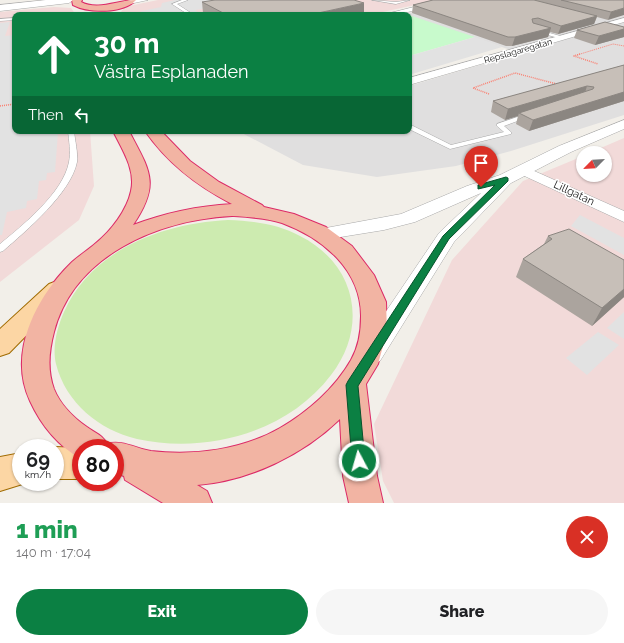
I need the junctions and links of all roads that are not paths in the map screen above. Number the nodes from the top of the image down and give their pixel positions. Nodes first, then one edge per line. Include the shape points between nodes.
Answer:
1 (131, 0) edge
2 (144, 0) edge
3 (186, 0) edge
4 (374, 0) edge
5 (408, 0) edge
6 (451, 0) edge
7 (76, 2) edge
8 (400, 2) junction
9 (120, 4) junction
10 (0, 8) edge
11 (418, 8) junction
12 (87, 12) edge
13 (111, 12) edge
14 (187, 12) edge
15 (400, 12) edge
16 (12, 19) edge
17 (0, 20) edge
18 (624, 20) edge
19 (594, 21) edge
20 (609, 24) junction
21 (624, 28) edge
22 (533, 29) edge
23 (562, 38) junction
24 (412, 81) edge
25 (535, 113) edge
26 (624, 124) edge
27 (412, 128) edge
28 (71, 134) edge
29 (122, 134) edge
30 (155, 134) edge
31 (515, 174) junction
32 (264, 213) junction
33 (624, 217) edge
34 (322, 234) junction
35 (0, 249) edge
36 (103, 249) junction
37 (75, 273) junction
38 (0, 345) edge
39 (368, 359) junction
40 (352, 385) junction
41 (78, 439) edge
42 (124, 462) edge
43 (124, 464) edge
44 (12, 472) edge
45 (0, 474) edge
46 (195, 503) edge
47 (366, 503) edge

1 - 9 highway
2 - 9 street
3 - 14 lane via 174,4
4 - 8 lane
5 - 8 lane
6 - 11 street
7 - 9 highway via 100,7
7 - 10 street
7 - 12 highway
8 - 11 lane
9 - 13 highway
11 - 15 street
16 - 17 lane
18 - 20 street, Repslagaregatan
19 - 20 street
20 - 21 street
20 - 23 street, Repslagaregatan
22 - 23 lane
23 - 24 street, Repslagaregatan
25 - 27 lane via 499,125 509,133 450,147
26 - 31 street via 571,146
28 - 35 lane via 73,163 67,178 52,199
29 - 36 highway via 137,163 141,189 137,203
30 - 32 highway via 174,157 187,168 221,191
31 - 33 street, Lillgatan
31 - 34 street via 408,218
31 - 39 street via 446,238
32 - 34 highway via 300,222
32 - 36 highway via 218,211 183,216 136,231
34 - 39 highway via 356,262 366,278 375,313
36 - 37 highway
37 - 38 main road
37 - 41 highway via 47,310 36,345 34,370 38,388 57,422
39 - 40 highway
40 - 42 highway via 329,410 301,432 273,449 238,461 180,470
40 - 47 highway via 360,476
43 - 46 highway
44 - 45 main road

